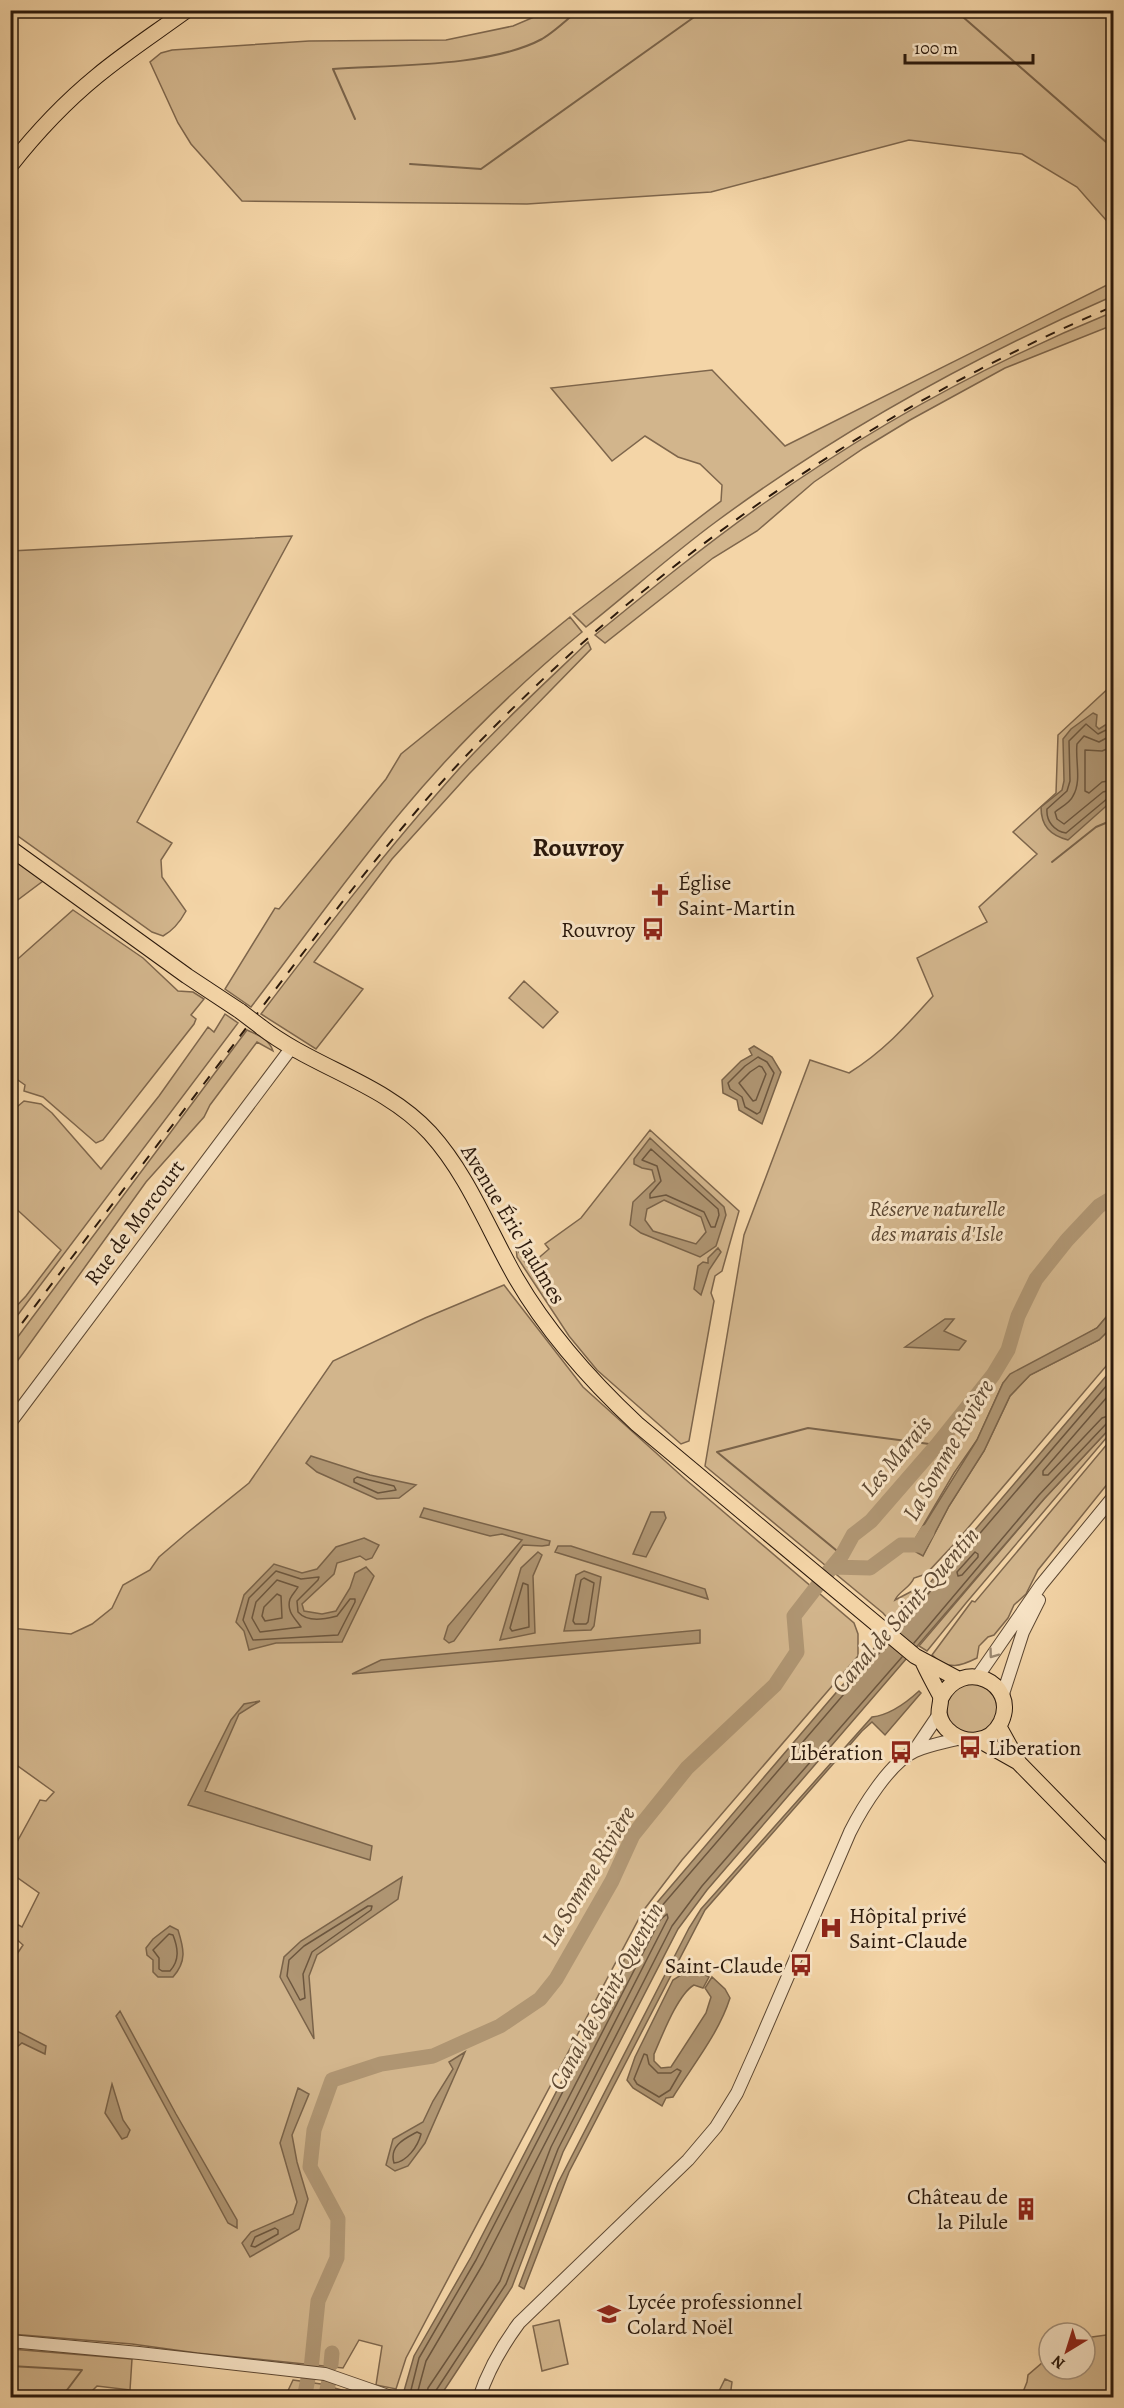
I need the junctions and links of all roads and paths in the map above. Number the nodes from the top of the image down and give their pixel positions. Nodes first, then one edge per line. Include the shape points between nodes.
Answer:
1 (187, 10) edge
2 (10, 166) edge
3 (14, 852) edge
4 (292, 1047) junction
5 (10, 1423) edge
6 (1113, 1496) edge
7 (1055, 1569) junction
8 (919, 1659) junction
9 (978, 1676) junction
10 (958, 1679) junction
11 (1002, 1697) junction
12 (941, 1698) junction
13 (939, 1714) junction
14 (999, 1726) junction
15 (961, 1738) junction
16 (979, 1740) junction
17 (914, 1751) junction
18 (1019, 1763) junction
19 (1113, 1860) edge
20 (10, 2341) edge
21 (392, 2397) edge
22 (478, 2397) edge

1 - 2 main road via 75,95
3 - 4 main road, Avenue Éric Jaulmes, bridge
4 - 5 street, Rue de Morcourt
4 - 8 main road, Avenue Éric Jaulmes via 380,1093 429,1132 467,1185 517,1280 574,1360 600,1389
6 - 7 street
7 -> 9 street
7 - 11 street via 1023,1632
8 - 10 main road
8 - 12 main road
9 - 10 main road
9 - 11 main road via 993,1683
10 - 12 main road
11 - 14 main road via 1005,1707
12 - 13 main road
13 - 15 main road via 946,1727
13 - 17 street
14 - 16 main road
14 - 18 main road
15 - 16 main road
15 - 17 street
16 - 18 main road
17 - 22 street via 869,1798 850,1832 754,2056 716,2127 688,2160 519,2323 501,2349
18 - 19 main road
20 - 21 street via 325,2374

